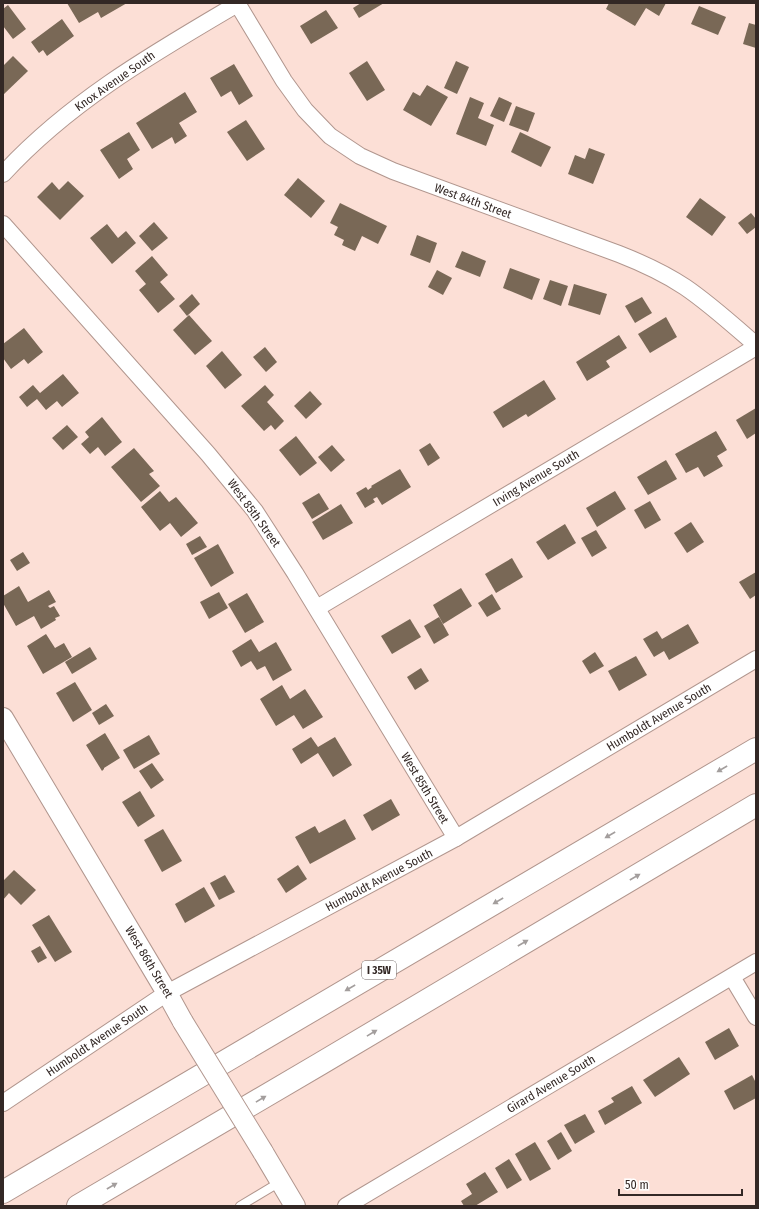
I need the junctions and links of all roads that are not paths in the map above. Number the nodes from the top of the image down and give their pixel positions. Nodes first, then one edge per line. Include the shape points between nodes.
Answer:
1 (238, 3) edge
2 (3, 174) edge
3 (3, 224) edge
4 (756, 346) edge
5 (317, 608) junction
6 (756, 659) edge
7 (3, 718) edge
8 (756, 749) edge
9 (756, 805) edge
10 (456, 838) junction
11 (756, 962) edge
12 (732, 977) junction
13 (167, 993) junction
14 (756, 1017) edge
15 (3, 1103) edge
16 (280, 1182) junction
17 (3, 1192) edge
18 (78, 1206) edge
19 (240, 1206) edge
20 (295, 1206) edge
21 (346, 1206) edge

1 - 2 street, Knox Avenue South via 96,92 58,121
1 - 4 street, West 84th Street via 288,87 305,110 330,136 360,156 393,172 653,268 685,287
3 - 5 street, West 85th Street via 208,454 255,511
4 - 5 street, Irving Avenue South
5 - 10 street, West 85th Street
6 - 10 street, Humboldt Avenue South
7 - 13 street, West 86th Street
8 -> 17 highway, I 35W
18 -> 9 highway
10 - 13 street, Humboldt Avenue South
11 - 12 street, Girard Avenue South
12 - 14 street
12 - 21 street, Girard Avenue South
13 - 15 street, Humboldt Avenue South
13 - 16 street, West 86th Street, bridge
16 - 19 lane
16 - 20 street, West 86th Street

